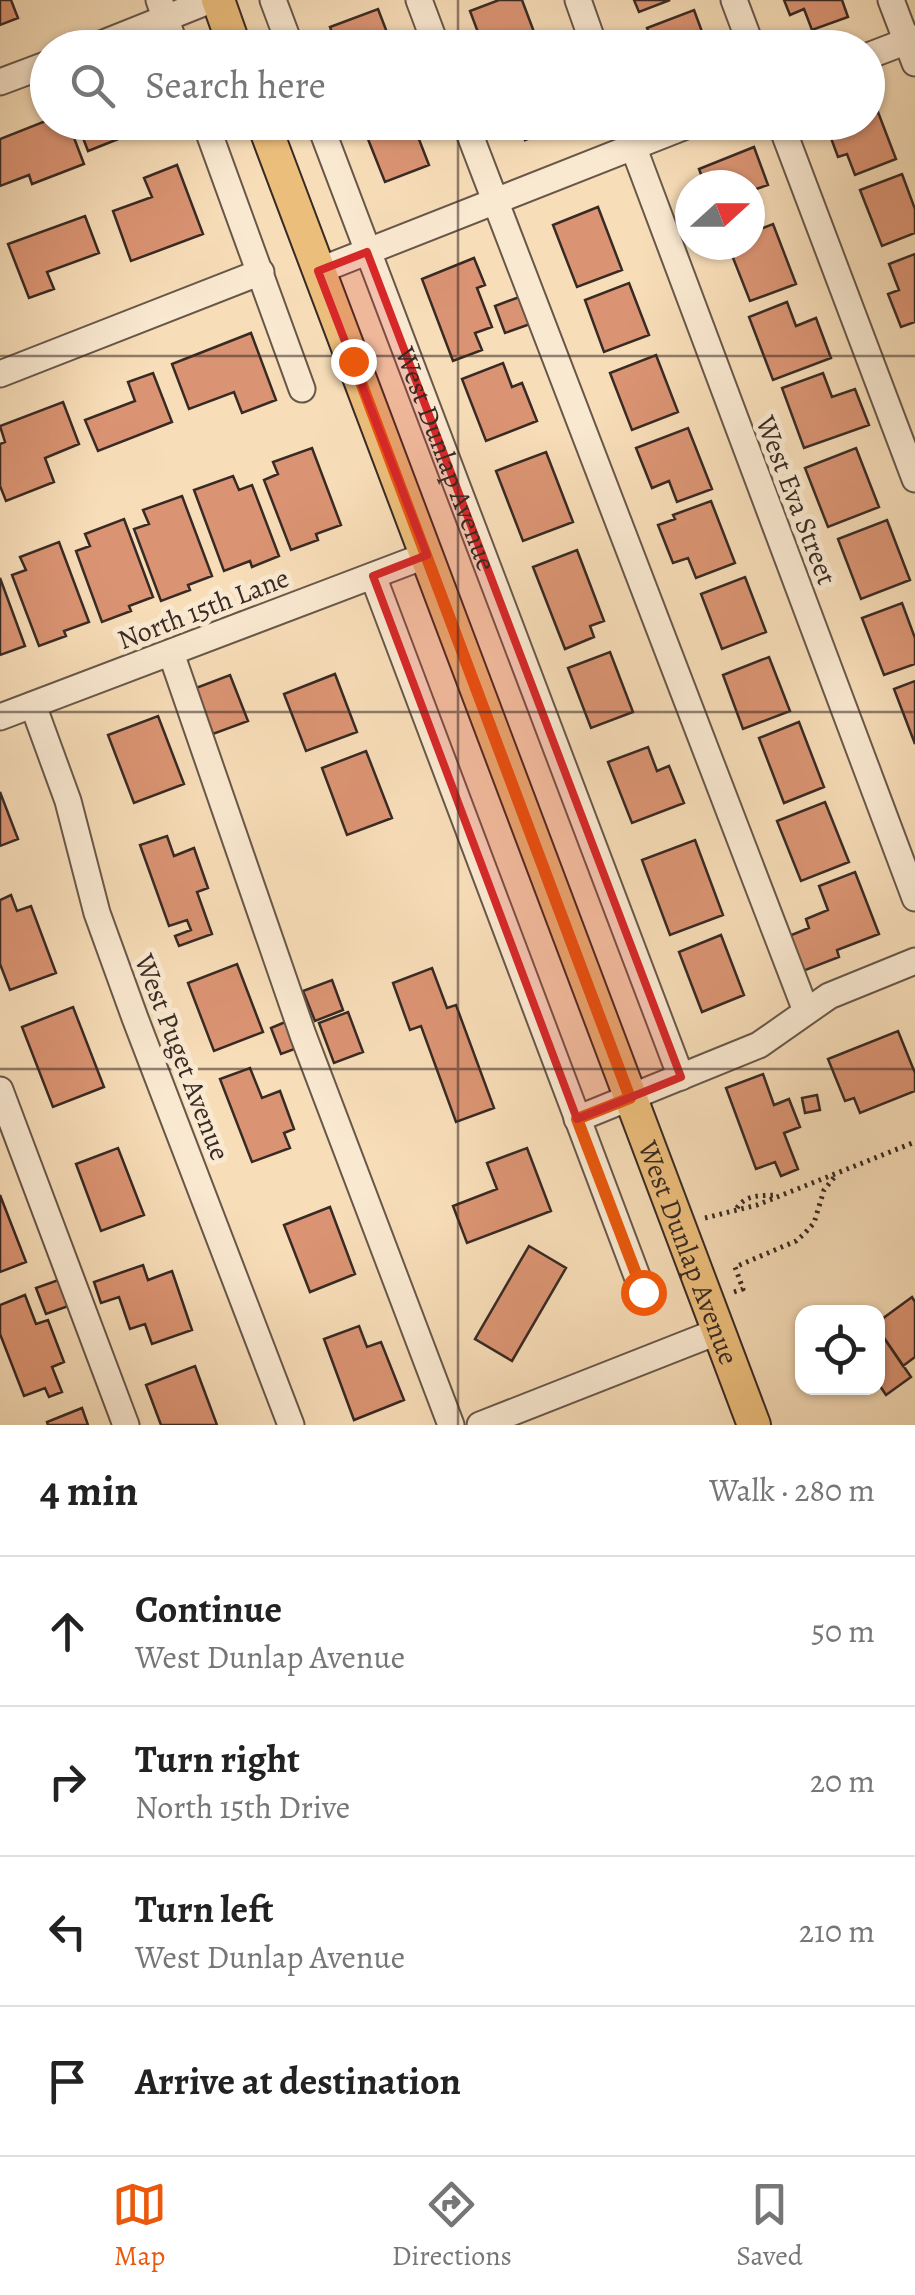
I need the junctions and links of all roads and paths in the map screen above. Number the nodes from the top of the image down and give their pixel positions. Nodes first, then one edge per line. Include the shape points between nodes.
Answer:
1 (214, 0) edge
2 (273, 0) edge
3 (419, 0) edge
4 (578, 0) edge
5 (734, 0) edge
6 (891, 0) edge
7 (162, 9) edge
8 (124, 30) edge
9 (227, 30) edge
10 (284, 30) edge
11 (430, 30) edge
12 (589, 30) edge
13 (745, 30) edge
14 (912, 48) edge
15 (885, 53) edge
16 (30, 71) edge
17 (0, 82) edge
18 (212, 140) edge
19 (270, 140) edge
20 (326, 140) edge
21 (472, 140) edge
22 (618, 140) edge
23 (630, 140) edge
24 (787, 140) edge
25 (495, 202) junction
26 (367, 252) junction
27 (318, 271) junction
28 (261, 272) junction
29 (0, 374) edge
30 (302, 389) dead end
31 (915, 479) edge
32 (427, 554) junction
33 (373, 576) junction
34 (171, 653) junction
35 (32, 705) junction
36 (0, 717) edge
37 (915, 898) edge
38 (915, 961) edge
39 (806, 1011) junction
40 (681, 1077) junction
41 (0, 1090) edge
42 (630, 1098) junction
43 (577, 1119) junction
44 (915, 1142) edge
45 (839, 1171) junction
46 (678, 1224) junction
47 (643, 1292) dead end
48 (713, 1316) junction
49 (126, 1425) edge
50 (291, 1425) edge
51 (451, 1425) edge
52 (480, 1425) edge
53 (754, 1425) edge

1 - 7 street
1 - 9 main road
2 - 10 street
3 - 11 street
4 - 12 street
5 - 13 street
6 - 14 street
7 - 8 street
14 - 15 street
16 - 17 street
18 - 28 street
19 - 27 main road, West Dunlap Avenue
20 - 26 street, West Dunlap Avenue
21 - 25 street
22 - 25 street
23 - 37 street, West Eva Street
24 - 31 street
25 - 26 street
25 - 39 street
26 - 27 street
26 - 40 street, West Dunlap Avenue
27 - 32 main road, West Dunlap Avenue
28 - 29 street
28 - 30 street
32 - 33 street, North 15th Lane
32 - 42 main road, West Dunlap Avenue
33 - 34 street, North 15th Lane
33 - 43 street, West Dunlap Avenue
34 - 35 street, North 15th Lane
34 - 51 street via 303,1035
35 - 36 street, North 15th Lane
35 - 50 street, West Puget Avenue via 68,800 116,966
38 - 39 street
39 - 40 street via 760,1045
40 - 42 street
41 - 49 street
42 - 43 street
42 - 46 main road, West Dunlap Avenue
43 - 47 street, West Dunlap Avenue
44 - 45 path
45 - 46 path via 757,1204
45 - 48 path via 824,1190 814,1223 796,1242 735,1266 743,1289
46 - 48 main road, West Dunlap Avenue
48 - 52 street
48 - 53 main road, West Dunlap Avenue

